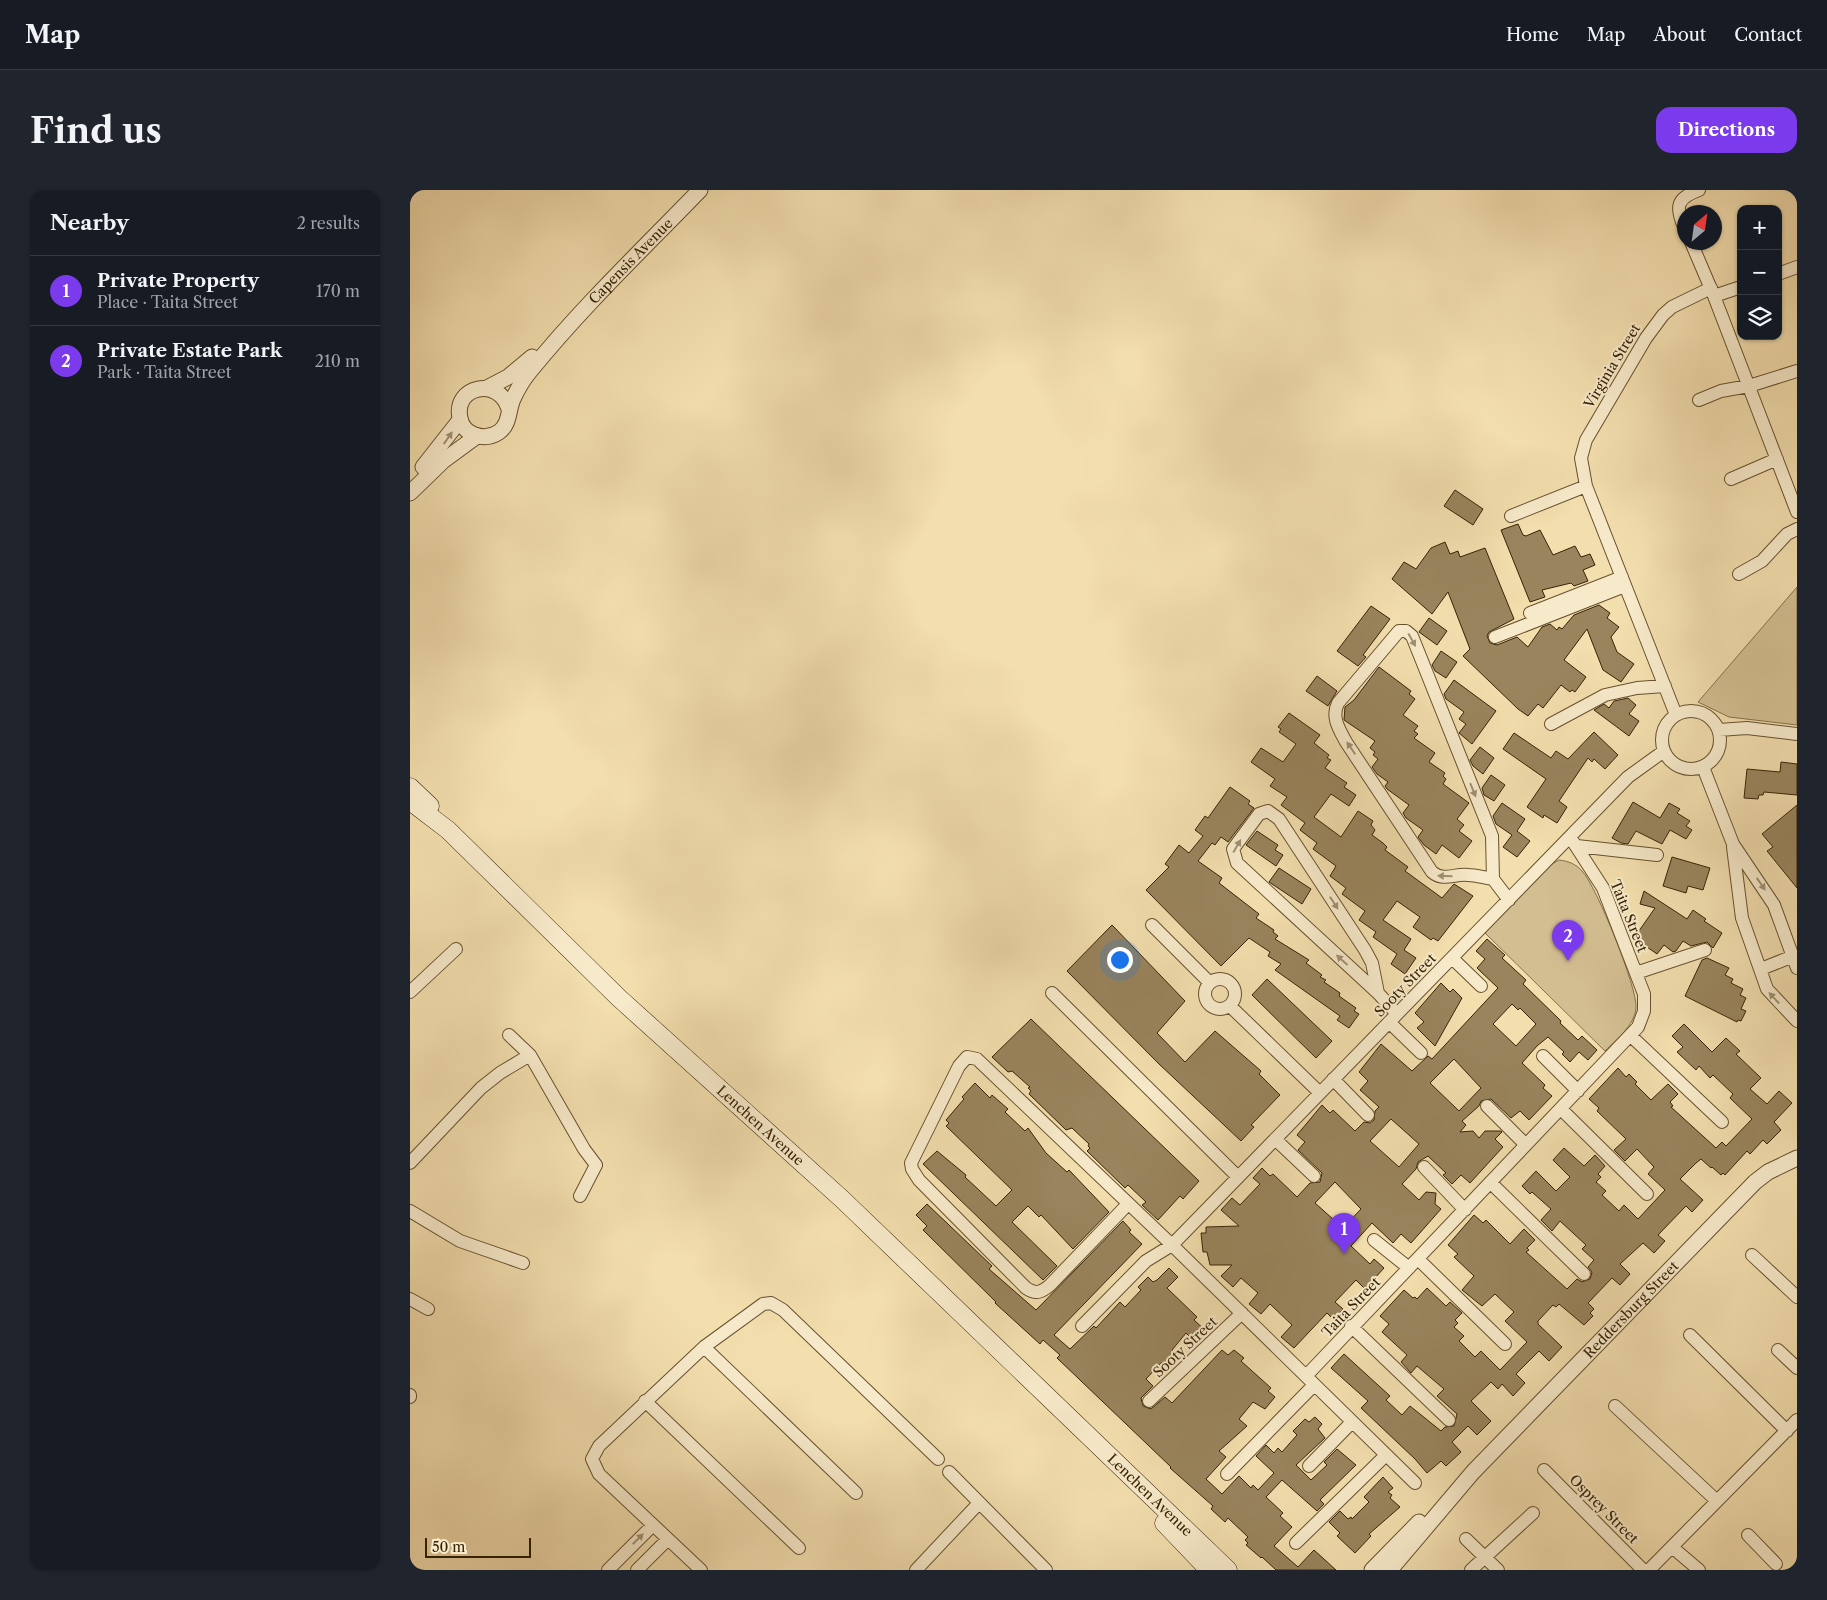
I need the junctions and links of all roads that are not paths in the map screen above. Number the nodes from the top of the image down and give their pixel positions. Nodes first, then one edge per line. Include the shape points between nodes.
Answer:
1 (700, 190) edge
2 (1700, 190) edge
3 (1680, 205) edge
4 (1695, 250) edge
5 (1797, 267) edge
6 (1782, 273) edge
7 (1737, 288) edge
8 (1713, 292) junction
9 (562, 332) junction
10 (1797, 372) edge
11 (1749, 386) junction
12 (487, 388) junction
13 (1699, 400) dead end
14 (508, 409) junction
15 (460, 420) junction
16 (477, 436) junction
17 (1777, 459) junction
18 (1731, 479) dead end
19 (410, 481) edge
20 (1792, 482) edge
21 (1586, 486) junction
22 (410, 493) edge
23 (1797, 512) edge
24 (1511, 516) dead end
25 (1797, 529) edge
26 (1739, 574) dead end
27 (1623, 581) junction
28 (1530, 613) dead end
29 (1495, 637) dead end
30 (1665, 686) junction
31 (1676, 715) junction
32 (1551, 724) dead end
33 (1719, 730) junction
34 (1797, 734) edge
35 (1664, 750) junction
36 (1703, 767) junction
37 (410, 787) edge
38 (410, 801) edge
39 (448, 830) junction
40 (1573, 842) junction
41 (1733, 844) junction
42 (1657, 855) dead end
43 (1493, 879) junction
44 (1509, 900) junction
45 (1152, 925) dead end
46 (456, 949) dead end
47 (1705, 950) dead end
48 (1452, 958) junction
49 (1794, 962) edge
50 (1761, 969) junction
51 (1636, 973) junction
52 (1210, 983) junction
53 (1481, 986) dead end
54 (410, 990) edge
55 (1052, 993) dead end
56 (1378, 993) junction
57 (1230, 1006) junction
58 (1393, 1018) junction
59 (1797, 1021) edge
60 (509, 1035) dead end
61 (1631, 1036) junction
62 (1421, 1053) dead end
63 (530, 1055) junction
64 (1543, 1056) dead end
65 (1333, 1079) junction
66 (1578, 1091) junction
67 (1320, 1092) junction
68 (1487, 1106) dead end
69 (1561, 1109) junction
70 (1368, 1115) dead end
71 (1722, 1122) dead end
72 (1275, 1139) junction
73 (1526, 1145) junction
74 (1797, 1158) edge
75 (410, 1163) edge
76 (1424, 1168) dead end
77 (1314, 1176) dead end
78 (1238, 1177) junction
79 (1490, 1182) junction
80 (1647, 1194) dead end
81 (580, 1196) dead end
82 (1128, 1204) junction
83 (1465, 1210) junction
84 (410, 1211) edge
85 (1374, 1240) dead end
86 (1172, 1245) junction
87 (1752, 1255) dead end
88 (1418, 1259) junction
89 (523, 1263) dead end
90 (1409, 1268) junction
91 (1584, 1274) dead end
92 (1797, 1297) edge
93 (410, 1299) edge
94 (428, 1309) dead end
95 (1242, 1314) junction
96 (1082, 1326) dead end
97 (1351, 1326) junction
98 (1690, 1335) dead end
99 (1505, 1344) dead end
100 (704, 1347) junction
101 (1778, 1350) dead end
102 (1797, 1368) edge
103 (1310, 1380) junction
104 (645, 1401) junction
105 (1149, 1402) dead end
106 (1615, 1406) dead end
107 (1449, 1420) dead end
108 (1797, 1420) edge
109 (1072, 1421) junction
110 (1352, 1422) junction
111 (1787, 1431) junction
112 (1386, 1455) junction
113 (938, 1460) dead end
114 (1309, 1466) dead end
115 (1544, 1470) dead end
116 (949, 1472) dead end
117 (1472, 1472) junction
118 (1226, 1474) dead end
119 (1415, 1483) dead end
120 (856, 1493) dead end
121 (1717, 1501) junction
122 (979, 1503) junction
123 (1533, 1513) dead end
124 (653, 1525) junction
125 (1748, 1535) dead end
126 (668, 1539) junction
127 (1466, 1539) dead end
128 (1296, 1544) dead end
129 (1672, 1547) junction
130 (799, 1548) dead end
131 (1491, 1565) edge
132 (615, 1568) edge
133 (1776, 1568) edge
134 (920, 1569) edge
135 (637, 1570) edge
136 (700, 1570) edge
137 (1046, 1570) edge
138 (1209, 1570) edge
139 (1228, 1570) edge
140 (1372, 1570) edge
141 (1390, 1570) edge
142 (1471, 1570) edge
143 (1643, 1570) edge
144 (1649, 1570) edge
145 (1699, 1570) edge

1 - 9 street, Capensis Avenue
2 - 3 street via 1684,196
4 - 8 street
5 - 6 street
7 - 8 street, Virginia Street
8 - 11 street
8 - 21 street, Virginia Street via 1672,307 1646,338 1586,440 1581,458
9 - 12 street, Capensis Avenue via 514,373
9 - 14 street, Capensis Avenue via 525,378
10 - 11 street
11 - 13 street via 1721,391
11 - 17 street
12 - 14 street via 501,395
12 - 15 street via 479,388 465,396
14 - 16 street via 508,417 500,431 494,436
15 - 16 street
19 -> 15 street via 438,451
16 - 22 street via 443,461
17 - 18 street
17 - 20 street
20 - 23 street
21 - 24 street
21 - 27 street, Virginia Street
25 - 26 street via 1787,534 1767,558
27 - 28 street
27 - 29 street
27 - 30 street, Virginia Street
30 - 31 street, Virginia Street
30 - 32 street via 1606,694
31 - 33 street via 1696,712 1710,718
31 - 35 street via 1664,730
33 - 34 street via 1747,728
33 - 36 street via 1719,750 1714,759
35 - 36 street via 1669,760 1678,766 1687,769
35 - 40 street, Sooty Street via 1633,772
36 - 41 street
37 - 39 main road, Lenchen Avenue via 432,808
38 - 39 main road, Lenchen Avenue
39 - 109 main road, Lenchen Avenue via 619,998 842,1198
40 - 42 street
40 - 44 street, Sooty Street
40 - 51 street, Taita Street via 1603,888
41 -> 49 street via 1770,897
41 - 50 street via 1742,918
43 -> 43 street via 1466,874 1445,878 1432,872 1337,724 1334,713 1338,703 1399,631 1406,631 1412,636 1492,836
43 - 44 street
44 - 48 street, Sooty Street
45 - 52 street
46 - 54 street
47 - 51 street, Taita Street
48 - 53 street
48 - 58 street, Sooty Street
49 - 50 street
59 -> 50 street via 1767,989
51 - 61 street, Taita Street via 1644,994 1644,1011
52 - 57 street via 1206,997 1211,1006 1221,1009
52 - 57 street via 1225,980 1234,986 1235,996
55 - 78 street
56 -> 56 street via 1237,863 1233,849 1259,814 1268,811 1276,816 1290,836 1372,963
56 - 58 street
57 - 67 street
58 - 62 street
58 - 65 street, Sooty Street
60 - 63 street
61 - 66 street, Taita Street
61 - 71 street
63 - 75 street via 500,1072 481,1088
63 - 81 street via 596,1165
64 - 66 street
65 - 67 street, Sooty Street
65 - 70 street
66 - 69 street, Taita Street
67 - 72 street, Sooty Street
68 - 73 street
69 - 73 street, Taita Street
69 - 80 street
72 - 77 street
72 - 78 street, Sooty Street
73 - 79 street, Taita Street
74 - 117 street, Reddersburg Street via 1755,1182
76 - 83 street
78 - 86 street, Sooty Street
79 - 83 street, Taita Street
79 - 91 street
82 - 82 street via 984,1064 972,1057 959,1066 911,1163 919,1180 1026,1288 1036,1293 1050,1285
82 - 86 street
83 - 88 street, Taita Street
84 - 89 street via 460,1242
85 - 90 street
86 - 95 street
86 - 96 street, Sooty Street via 1146,1261
87 - 92 street
88 - 90 street, Taita Street
88 - 99 street
90 - 97 street, Taita Street
93 - 94 street
95 - 103 street
95 - 105 street, Sooty Street
97 - 103 street, Taita Street
97 - 107 street
98 - 111 street
100 - 104 street
100 - 113 street via 760,1306 771,1302
100 - 120 street
101 - 102 street
103 - 110 street
103 - 118 street
104 - 124 street via 599,1446 592,1459 599,1474
104 - 130 street
106 - 121 street
108 - 111 street
109 - 138 main road, Lenchen Avenue via 1091,1446
109 - 139 main road, Lenchen Avenue
110 - 112 street
110 - 114 street
111 - 121 street
112 - 119 street
112 - 128 street
115 - 143 street, Osprey Street
116 - 122 street
117 - 140 street, Reddersburg Street via 1450,1489
117 - 141 street, Reddersburg Street
121 - 129 street
122 - 134 street
122 - 137 street
123 - 131 street
124 - 126 street
132 -> 124 street
125 - 133 street
126 - 135 street
126 - 136 street
127 - 131 street
129 - 144 street
129 - 145 street
131 - 142 street

